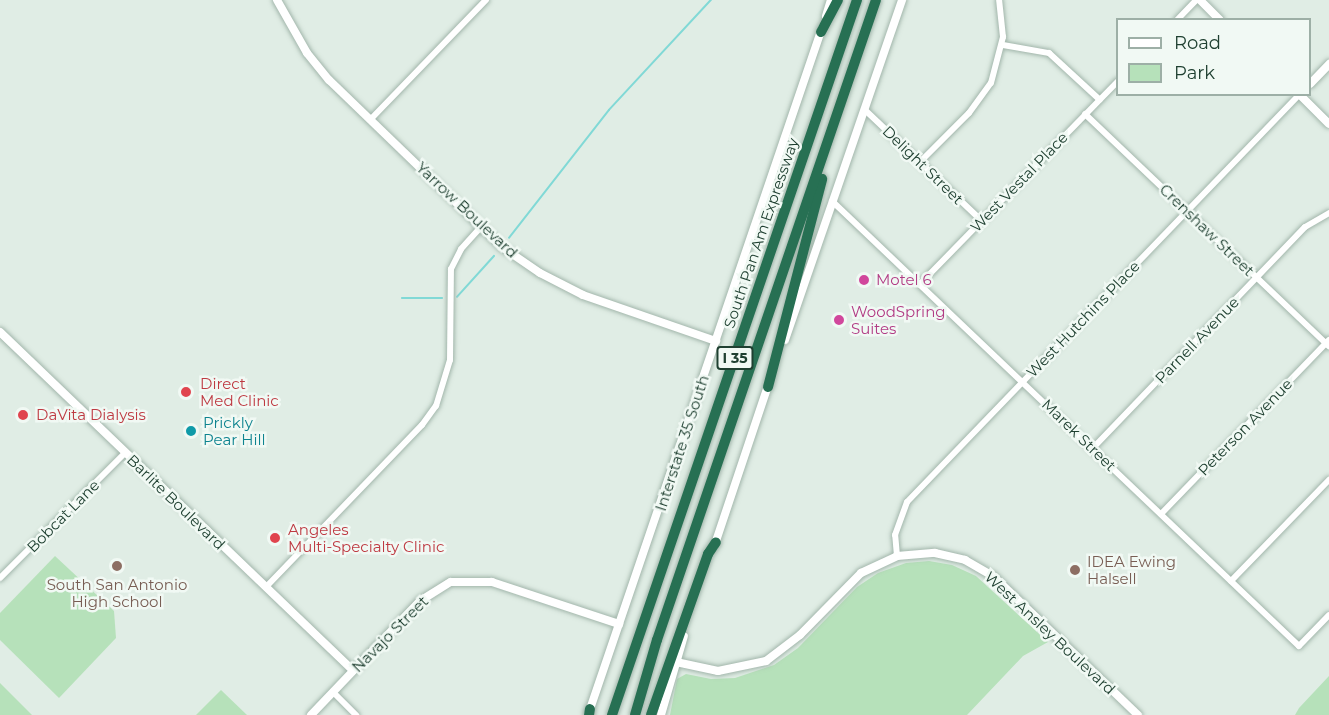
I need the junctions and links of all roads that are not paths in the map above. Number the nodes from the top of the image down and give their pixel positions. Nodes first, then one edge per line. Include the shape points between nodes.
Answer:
1 (277, 0) edge
2 (486, 0) edge
3 (831, 0) edge
4 (838, 0) edge
5 (857, 0) edge
6 (876, 0) edge
7 (902, 0) edge
8 (999, 0) edge
9 (1198, 0) edge
10 (1179, 18) edge
11 (1218, 18) edge
12 (821, 32) junction
13 (1003, 45) junction
14 (857, 56) junction
15 (1329, 64) edge
16 (1116, 83) edge
17 (1311, 83) edge
18 (1298, 96) edge
19 (1300, 96) edge
20 (1100, 100) junction
21 (864, 109) junction
22 (1085, 114) junction
23 (370, 120) junction
24 (1329, 124) edge
25 (920, 162) junction
26 (832, 201) junction
27 (1187, 211) junction
28 (1329, 213) edge
29 (982, 221) junction
30 (481, 227) junction
31 (1257, 278) junction
32 (920, 284) junction
33 (0, 332) edge
34 (716, 341) junction
35 (1328, 343) edge
36 (1023, 381) junction
37 (768, 387) junction
38 (1093, 448) junction
39 (125, 453) junction
40 (1329, 480) edge
41 (1161, 514) junction
42 (716, 542) junction
43 (897, 556) junction
44 (0, 578) edge
45 (1231, 581) junction
46 (266, 587) junction
47 (1329, 615) edge
48 (619, 624) junction
49 (676, 662) junction
50 (353, 671) junction
51 (333, 692) junction
52 (589, 713) edge
53 (311, 715) edge
54 (356, 715) edge
55 (612, 715) edge
56 (635, 715) edge
57 (651, 715) edge
58 (661, 715) edge
59 (1138, 715) edge

1 - 23 street, Yarrow Boulevard via 312,61
2 - 23 street
3 - 12 main road, Interstate 35 South
4 - 12 highway
5 - 55 highway, South Pan Am Expressway / I 35
6 - 14 highway, I 35
7 - 21 main road
8 - 13 street
9 - 10 street
9 - 11 main road
12 - 34 main road, Interstate 35 South
13 - 20 street via 1049,53
13 - 25 street via 996,72 981,98
14 - 37 highway
14 - 56 highway, I 35 via 660,630
15 - 17 street
16 - 20 street, West Vestal Place
18 - 27 street, West Hutchins Place
19 - 24 main road
20 - 22 street, West Vestal Place
21 - 25 street, Delight Street
21 - 26 main road
22 - 27 street, Crenshaw Street
22 - 29 street, West Vestal Place
23 - 30 street, Yarrow Boulevard
25 - 29 street, Delight Street
26 - 32 street, Marek Street
26 - 37 main road
27 - 31 street, Crenshaw Street
27 - 36 street, West Hutchins Place
28 - 31 street, Parnell Avenue via 1312,221
29 - 32 street, West Vestal Place
30 - 34 street, Yarrow Boulevard via 518,259 567,287
30 - 46 street via 461,249 451,269 450,360 436,406
31 - 35 street, Crenshaw Street
31 - 38 street, Parnell Avenue
32 - 36 street, Marek Street
33 - 39 street, Barlite Boulevard
34 - 48 main road, Interstate 35 South
35 - 41 street, Peterson Avenue
36 - 38 street, Marek Street
36 - 43 street, West Hutchins Place via 907,502 895,535
37 - 42 main road
38 - 41 street, Marek Street
39 - 44 street, Bobcat Lane
39 - 46 street, Barlite Boulevard
40 - 45 street
41 - 45 street, Marek Street
42 - 49 main road
42 - 57 highway via 708,554
43 - 49 street, West Ansley Boulevard via 861,573 800,635 766,661 718,671
43 - 59 street, West Ansley Boulevard via 935,553 980,567
45 - 47 street, Marek Street via 1299,646
46 - 50 street, Barlite Boulevard
48 - 50 street, Navajo Street via 492,582 451,582 420,601
48 - 52 main road, Interstate 35 South
49 - 58 main road
50 - 51 street, Navajo Street
51 - 53 street, Navajo Street
51 - 54 street

